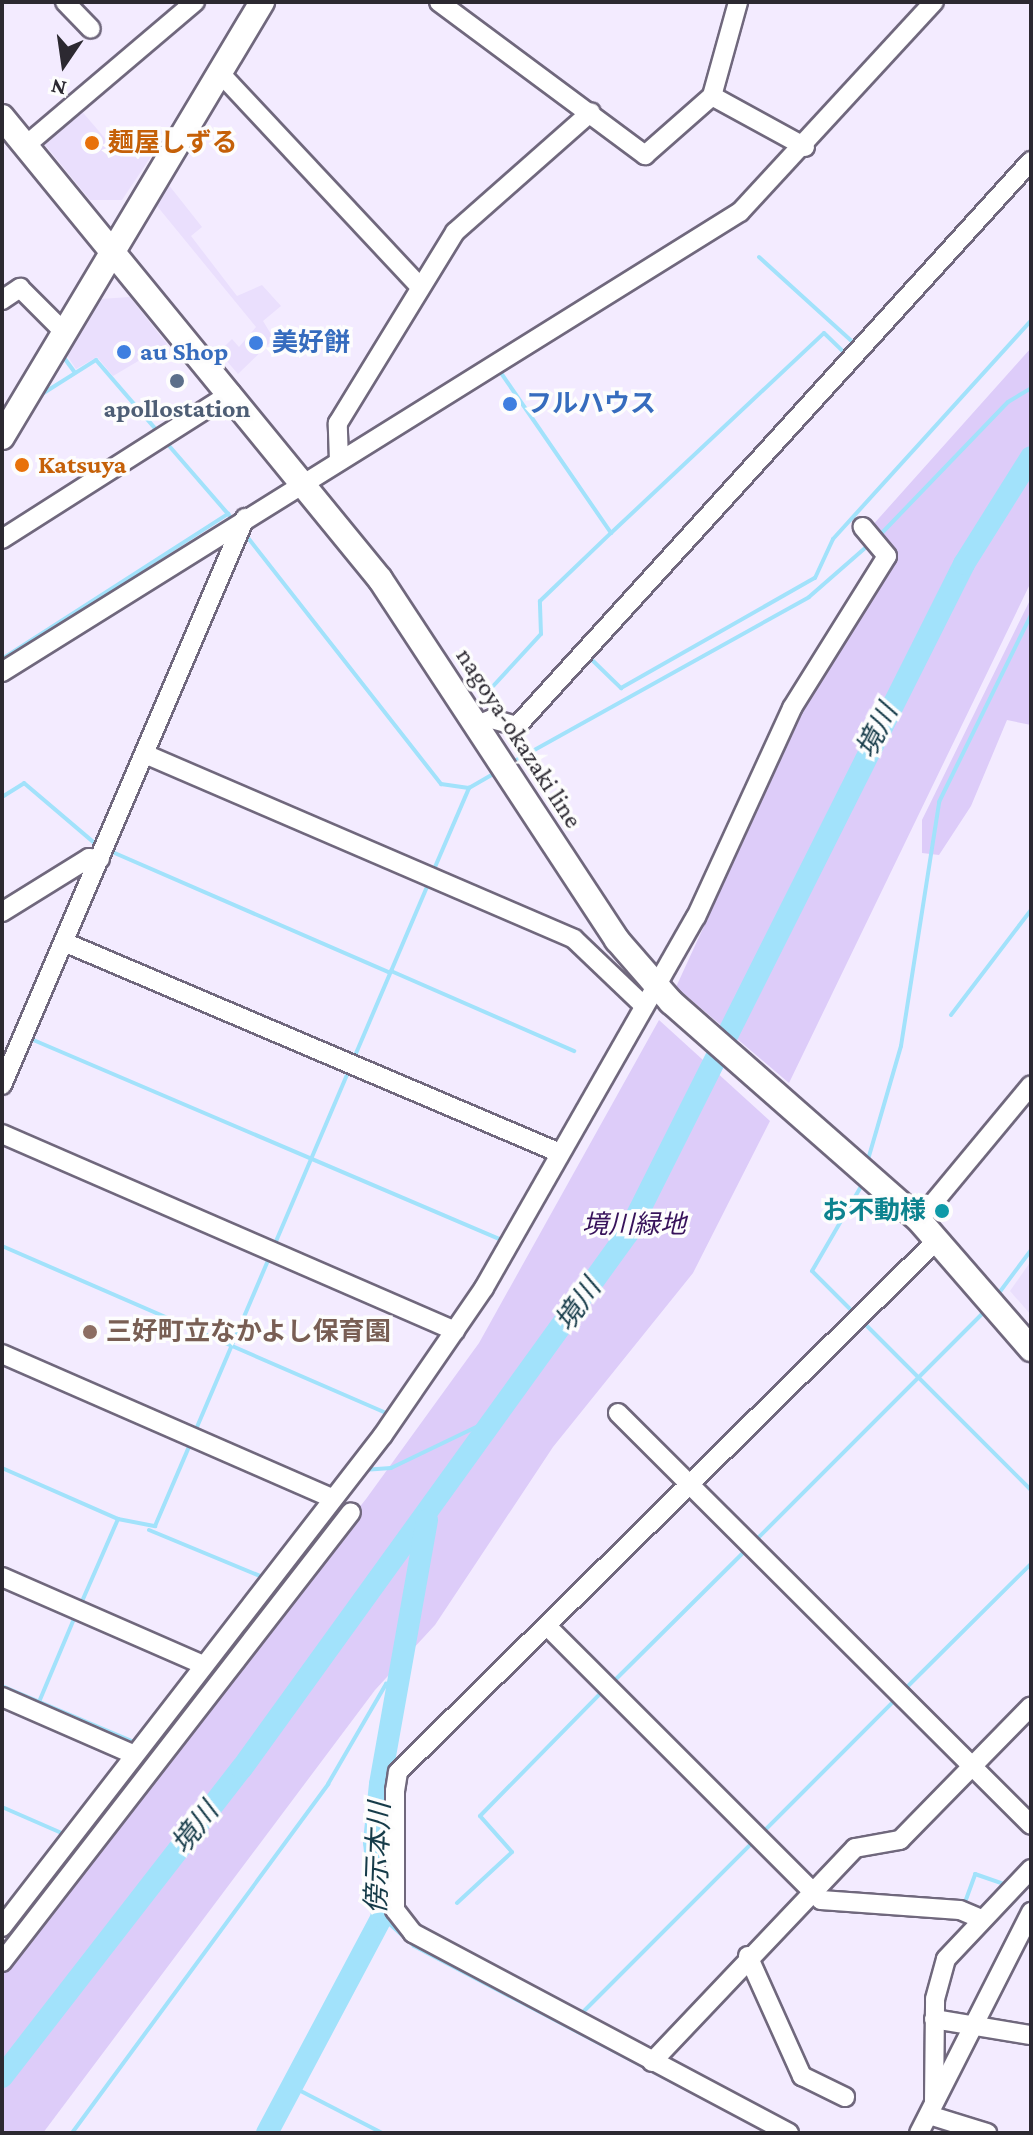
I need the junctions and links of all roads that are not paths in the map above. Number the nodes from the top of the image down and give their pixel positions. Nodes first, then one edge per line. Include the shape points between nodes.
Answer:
1 (65, 2) edge
2 (195, 2) edge
3 (262, 2) edge
4 (439, 2) edge
5 (738, 2) edge
6 (934, 2) edge
7 (91, 29) dead end
8 (219, 72) junction
9 (712, 96) junction
10 (591, 112) junction
11 (2, 117) edge
12 (25, 146) junction
13 (805, 147) junction
14 (1031, 161) edge
15 (112, 250) junction
16 (420, 287) junction
17 (2, 300) edge
18 (63, 331) junction
19 (231, 393) junction
20 (2, 411) edge
21 (2, 437) edge
22 (339, 461) junction
23 (301, 483) junction
24 (245, 518) junction
25 (864, 529) dead end
26 (2, 539) edge
27 (2, 672) edge
28 (477, 725) junction
29 (145, 754) junction
30 (100, 859) junction
31 (2, 912) edge
32 (64, 942) junction
33 (657, 997) junction
34 (2, 1085) edge
35 (1031, 1085) edge
36 (2, 1134) edge
37 (560, 1153) junction
38 (919, 1220) junction
39 (936, 1241) junction
40 (455, 1331) junction
41 (1031, 1349) edge
42 (2, 1354) edge
43 (618, 1413) dead end
44 (691, 1483) junction
45 (329, 1497) junction
46 (351, 1512) dead end
47 (2, 1577) edge
48 (548, 1627) junction
49 (201, 1664) junction
50 (2, 1697) edge
51 (1031, 1706) edge
52 (130, 1753) junction
53 (972, 1765) junction
54 (1031, 1825) edge
55 (1031, 1869) edge
56 (813, 1891) junction
57 (1031, 1912) edge
58 (981, 1919) junction
59 (4, 1921) edge
60 (748, 1956) junction
61 (2, 1962) edge
62 (934, 2019) junction
63 (975, 2022) junction
64 (1031, 2035) edge
65 (652, 2062) junction
66 (845, 2097) dead end
67 (931, 2108) junction
68 (789, 2133) edge
69 (919, 2133) edge
70 (987, 2133) edge

1 - 7 street
2 - 12 street
3 - 8 main road
4 - 10 street
5 - 9 street
6 - 13 street
8 - 15 main road
8 - 16 street
9 - 10 street via 645,155
9 - 13 street
10 - 16 street via 478,207
11 - 12 main road, nagoya-okazaki line
12 - 15 main road, nagoya-okazaki line
13 - 22 street via 718,227
14 - 28 street via 517,726 492,719
15 - 18 main road
15 - 19 main road, nagoya-okazaki line
16 - 22 street via 338,423
17 - 18 street via 20,288
18 - 20 main road
18 - 21 main road
19 - 23 main road, nagoya-okazaki line
19 - 26 street
22 - 23 street
23 - 24 street
23 - 28 main road, nagoya-okazaki line via 380,579
24 - 27 street
24 - 29 street
25 - 33 street via 887,556 792,708
28 - 33 main road, nagoya-okazaki line
29 - 30 street
29 - 33 street via 574,939
30 - 31 street via 89,858
30 - 32 street
32 - 34 street
32 - 37 street
33 - 37 street
33 - 38 main road, nagoya-okazaki line
35 - 38 street
36 - 40 street
37 - 40 street
38 - 39 main road, nagoya-okazaki line
39 - 41 main road, nagoya-okazaki line
39 - 44 street
40 - 45 street via 383,1435
42 - 45 street
43 - 44 street
44 - 48 street
44 - 53 street
45 - 49 street
46 - 61 street
47 - 49 street
48 - 56 street
48 - 65 street via 398,1772 392,1814 395,1910 426,1942
49 - 52 street
50 - 52 street
51 - 53 street
52 - 59 street
53 - 54 street
53 - 56 street via 900,1840 855,1848
55 - 58 street
56 - 58 street via 821,1900 861,1908 937,1908
56 - 60 street
57 - 63 street
58 - 62 street via 946,1959
60 - 65 street
60 - 66 street via 802,2076
62 - 63 street
62 - 67 street
63 - 64 street
63 - 67 street
65 - 68 street
67 - 69 street
67 - 70 street

